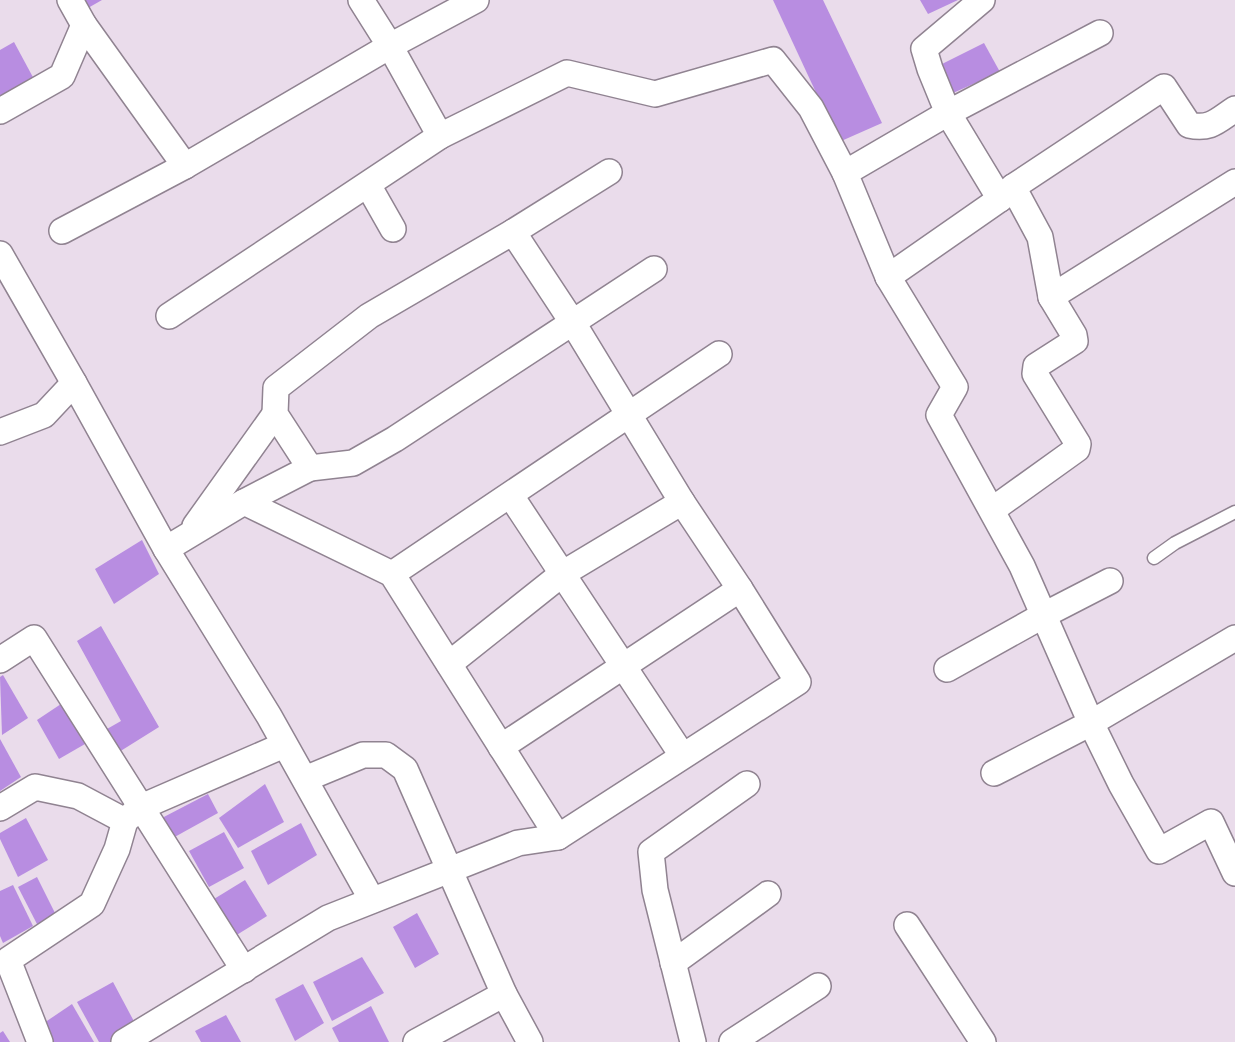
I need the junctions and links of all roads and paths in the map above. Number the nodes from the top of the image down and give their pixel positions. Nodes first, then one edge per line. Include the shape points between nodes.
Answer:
1 (70, 0) edge
2 (361, 0) edge
3 (476, 0) edge
4 (982, 0) edge
5 (84, 25) junction
6 (1100, 33) dead end
7 (390, 46) junction
8 (1235, 109) edge
9 (0, 111) edge
10 (948, 113) junction
11 (440, 136) junction
12 (185, 166) junction
13 (609, 172) dead end
14 (845, 173) junction
15 (1235, 182) edge
16 (368, 184) junction
17 (1007, 193) junction
18 (393, 229) dead end
19 (62, 231) dead end
20 (512, 232) junction
21 (0, 254) edge
22 (654, 269) dead end
23 (888, 277) junction
24 (10, 293) edge
25 (1051, 297) junction
26 (169, 316) dead end
27 (573, 323) junction
28 (718, 354) dead end
29 (74, 383) junction
30 (275, 414) junction
31 (628, 414) junction
32 (0, 432) edge
33 (310, 468) junction
34 (511, 496) junction
35 (244, 502) junction
36 (682, 502) junction
37 (992, 510) junction
38 (1235, 512) edge
39 (190, 535) junction
40 (166, 550) junction
41 (1154, 558) dead end
42 (392, 574) junction
43 (562, 574) junction
44 (1110, 581) dead end
45 (740, 589) junction
46 (1044, 615) junction
47 (1235, 638) edge
48 (0, 660) edge
49 (449, 664) junction
50 (622, 666) junction
51 (947, 669) dead end
52 (1091, 723) junction
53 (284, 744) junction
54 (501, 747) junction
55 (682, 755) junction
56 (994, 773) dead end
57 (305, 779) junction
58 (747, 784) dead end
59 (0, 808) edge
60 (132, 814) junction
61 (558, 836) junction
62 (450, 868) junction
63 (1235, 873) edge
64 (768, 894) dead end
65 (372, 900) junction
66 (907, 925) dead end
67 (4, 962) edge
68 (673, 962) junction
69 (244, 970) junction
70 (818, 986) dead end
71 (504, 994) junction
72 (40, 1042) edge
73 (124, 1042) edge
74 (416, 1042) edge
75 (530, 1042) edge
76 (693, 1042) edge
77 (732, 1042) edge
78 (982, 1042) edge

1 - 5 street
2 - 7 street
3 - 7 street
4 - 10 street via 924,49
5 - 9 street via 62,76
5 - 12 street
6 - 10 street
7 - 11 street
7 - 12 street
8 - 17 street via 1202,128 1189,124 1164,87
10 - 14 street
10 - 17 street
11 - 14 street via 567,73 655,94 773,60 811,108
11 - 16 street
12 - 19 street
13 - 20 street
14 - 23 street
15 - 25 street
16 - 18 street
16 - 26 street
17 - 23 street
17 - 25 street via 1040,236
20 - 27 street
20 - 30 street via 369,316 276,388
21 - 24 street
22 - 27 street
23 - 37 street via 954,387 940,414
24 - 29 street
25 - 37 street via 1075,341 1036,366 1035,374 1078,444 1077,449
27 - 31 street
27 - 33 street via 353,463
28 - 31 street
29 - 32 street via 44,415
29 - 40 street
30 - 33 street
30 - 39 street
31 - 34 street
31 - 36 street
33 - 35 street
34 - 42 street
34 - 43 street
35 - 39 street
35 - 42 street
36 - 43 street
36 - 45 street
37 - 46 street
38 - 41 lane via 1175,543
39 - 40 street
40 - 53 street
42 - 49 street
43 - 49 street
43 - 50 street
44 - 46 street
45 - 50 street
45 - 55 street via 798,682
46 - 51 street
46 - 52 street
47 - 52 street
48 - 60 street via 34,638
49 - 54 street
50 - 54 street
50 - 55 street
52 - 56 street
52 - 63 street via 1159,851 1211,822
53 - 57 street
53 - 60 street
54 - 61 street
55 - 61 street
57 - 62 street via 362,755 386,755 405,769
57 - 65 street
58 - 68 street via 651,852 655,890
59 - 60 street via 35,786
60 - 67 street via 92,904
60 - 69 street
61 - 62 street via 518,843
62 - 65 street
62 - 71 street
64 - 68 street
65 - 69 street via 328,918
66 - 78 street
67 - 72 street
68 - 76 street
69 - 73 street
70 - 77 street
71 - 74 street
71 - 75 street

